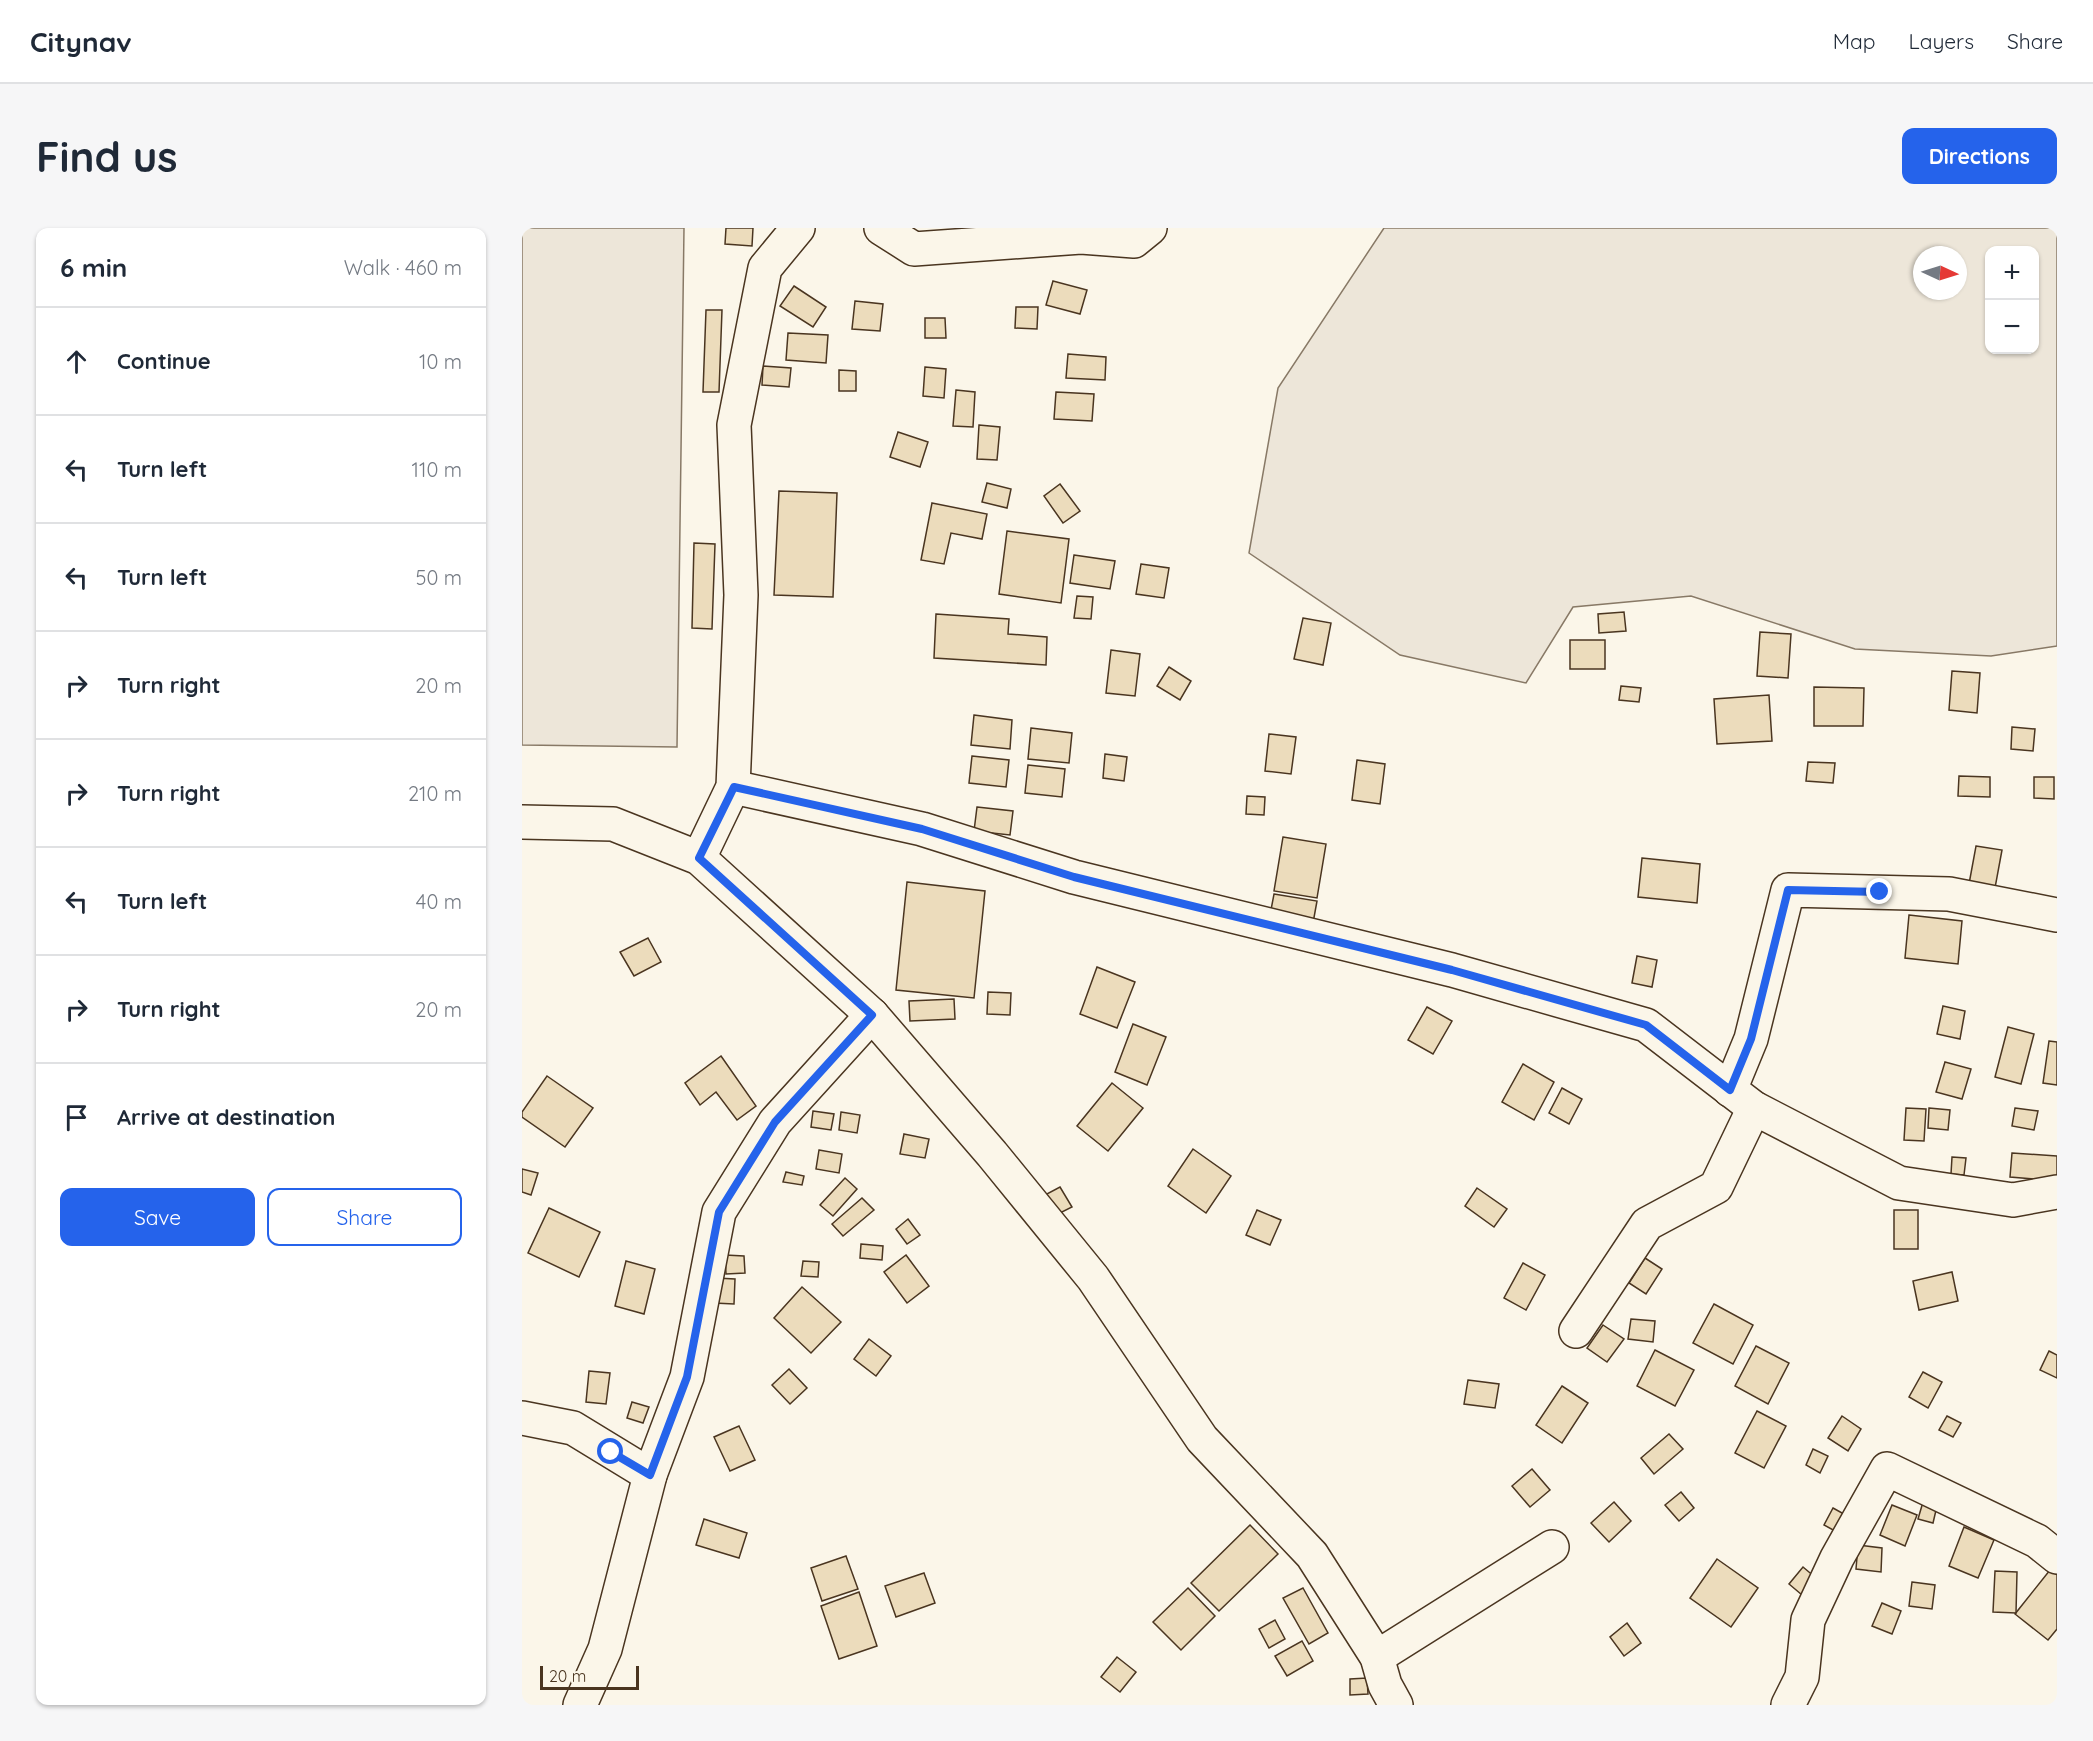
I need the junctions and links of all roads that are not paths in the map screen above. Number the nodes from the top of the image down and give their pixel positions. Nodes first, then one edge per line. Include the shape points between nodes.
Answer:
1 (798, 228) edge
2 (881, 228) edge
3 (1150, 228) edge
4 (734, 787) junction
5 (522, 822) edge
6 (699, 858) junction
7 (2057, 915) edge
8 (872, 1015) junction
9 (1742, 1099) junction
10 (2057, 1191) edge
11 (1576, 1331) dead end
12 (522, 1418) edge
13 (650, 1475) junction
14 (1552, 1547) dead end
15 (2057, 1557) edge
16 (1384, 1688) edge
17 (580, 1705) edge
18 (1788, 1705) edge

1 - 4 street via 765,268 734,425 741,595
2 - 3 street via 914,249 1081,237 1134,241
4 - 6 street
4 - 9 street via 922,829 1074,877 1452,970 1646,1025
5 - 6 street via 613,824
6 - 8 street
7 - 9 street via 1949,894 1788,890 1751,1039
8 - 13 street via 775,1122 719,1212 687,1377
8 - 16 street via 1093,1278 1202,1439 1312,1555
9 - 10 street via 1899,1184 2013,1200
9 - 11 street via 1716,1187 1647,1224
12 - 13 street via 573,1428
13 - 17 street via 604,1649
14 - 16 street
15 - 18 street via 2037,1541 1887,1470 1837,1558 1809,1620 1802,1677

